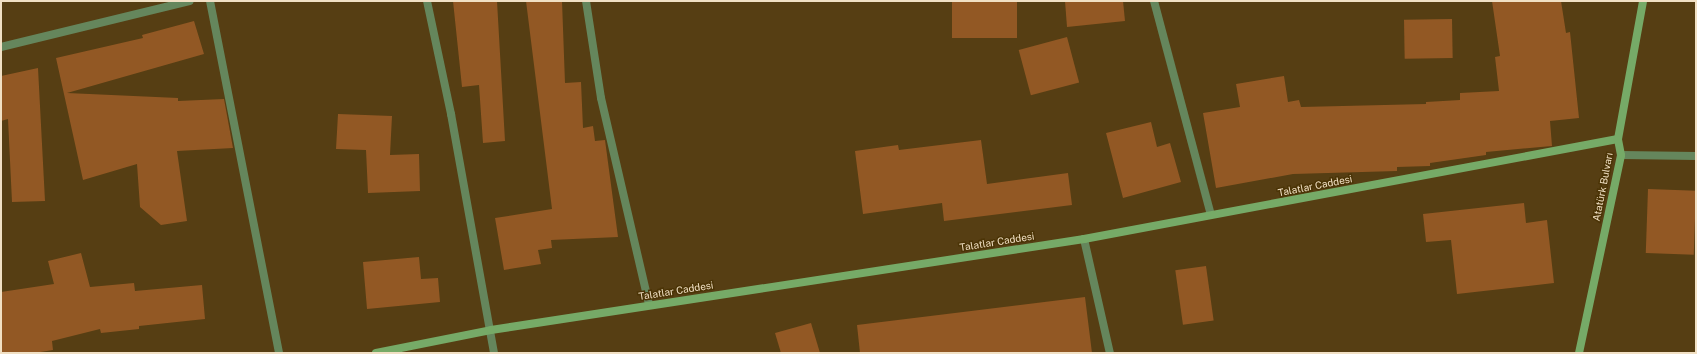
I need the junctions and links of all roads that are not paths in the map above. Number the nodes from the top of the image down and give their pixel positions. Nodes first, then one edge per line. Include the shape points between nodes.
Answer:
1 (189, 1) edge
2 (210, 1) edge
3 (426, 1) edge
4 (586, 1) edge
5 (1154, 1) edge
6 (1643, 1) edge
7 (1, 47) edge
8 (1618, 139) junction
9 (1621, 155) junction
10 (1696, 156) edge
11 (1211, 215) junction
12 (1084, 239) junction
13 (648, 305) junction
14 (491, 330) junction
15 (279, 353) edge
16 (376, 353) edge
17 (494, 353) edge
18 (1110, 353) edge
19 (1579, 353) edge

1 - 7 street
2 - 15 street
3 - 14 street via 451,114
4 - 13 street via 601,98
5 - 11 street
6 - 8 street, Atatürk Bulvarı
8 - 9 street, Atatürk Bulvarı
8 - 11 street, Talatlar Caddesi
9 - 10 street
9 - 19 street, Atatürk Bulvarı
11 - 12 street, Talatlar Caddesi
12 - 13 street, Talatlar Caddesi
12 - 18 street
13 - 14 street, Talatlar Caddesi
14 - 16 street, Talatlar Caddesi
14 - 17 street

